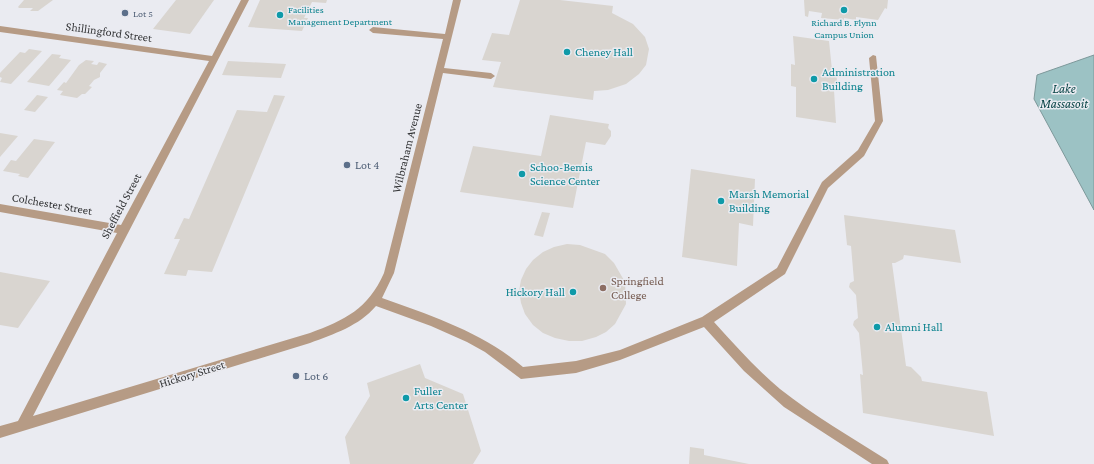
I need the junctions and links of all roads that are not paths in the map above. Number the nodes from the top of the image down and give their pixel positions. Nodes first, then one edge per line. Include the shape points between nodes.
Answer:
1 (245, 0) edge
2 (457, 0) edge
3 (0, 30) edge
4 (373, 30) dead end
5 (447, 37) junction
6 (873, 58) dead end
7 (214, 59) junction
8 (439, 70) junction
9 (491, 76) dead end
10 (0, 208) edge
11 (123, 230) junction
12 (376, 300) junction
13 (706, 321) junction
14 (22, 425) junction
15 (0, 432) edge
16 (883, 464) edge

1 - 7 street, Sheffield Street
2 - 5 street, Wilbraham Avenue
3 - 7 street, Shillingford Street
4 - 5 street
5 - 8 street, Wilbraham Avenue
6 - 13 street via 879,121 861,153 825,186 781,271
7 - 11 street, Sheffield Street
8 - 9 street
8 - 12 street, Wilbraham Avenue via 388,273
10 - 11 street, Colchester Street
11 - 14 street, Sheffield Street
12 - 13 street via 474,339 521,373 576,367 620,355
12 - 14 street, Hickory Street via 354,319 310,338
13 - 16 street via 775,393 800,412
14 - 15 street, Hickory Street

